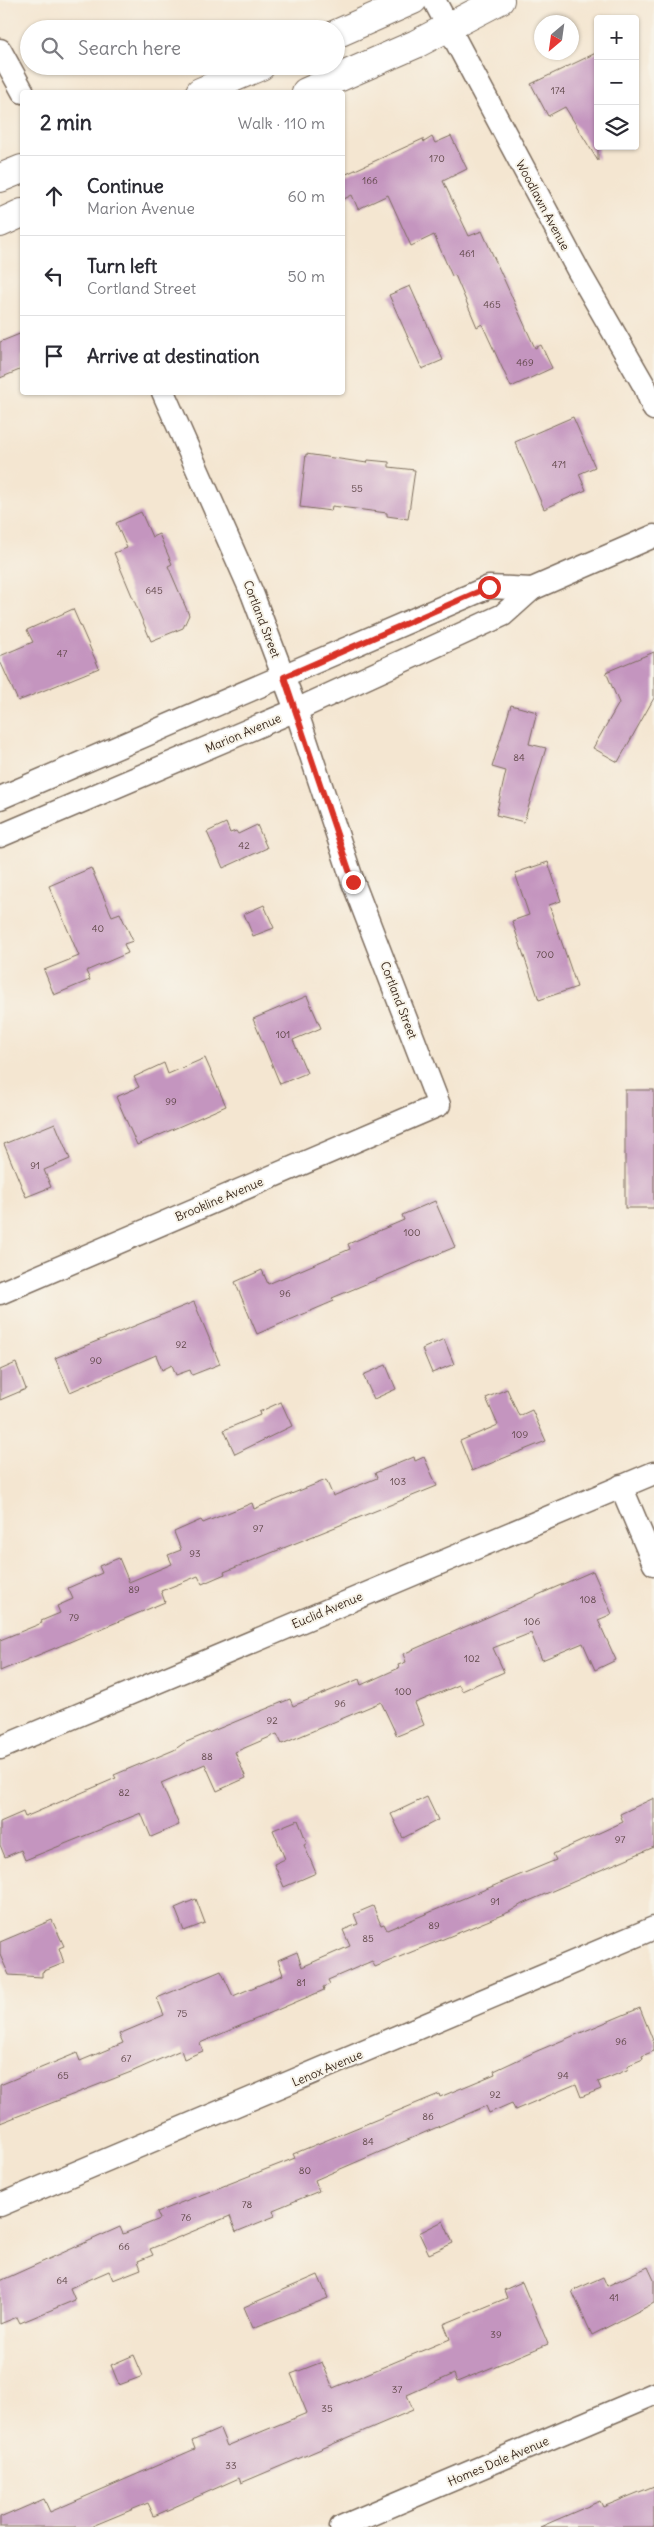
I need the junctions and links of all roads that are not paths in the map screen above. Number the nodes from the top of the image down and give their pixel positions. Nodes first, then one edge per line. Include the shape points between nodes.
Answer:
1 (413, 0) edge
2 (434, 0) edge
3 (500, 0) edge
4 (449, 28) junction
5 (345, 30) edge
6 (0, 50) edge
7 (241, 75) edge
8 (344, 75) edge
9 (345, 75) edge
10 (22, 90) edge
11 (205, 90) edge
12 (310, 90) edge
13 (20, 169) edge
14 (0, 178) edge
15 (20, 214) edge
16 (0, 223) edge
17 (649, 385) edge
18 (164, 395) edge
19 (654, 409) edge
20 (654, 536) edge
21 (532, 589) junction
22 (284, 677) junction
23 (296, 710) junction
24 (0, 798) edge
25 (0, 836) edge
26 (439, 1105) joint
27 (0, 1293) edge
28 (654, 1472) edge
29 (621, 1486) junction
30 (654, 1564) edge
31 (0, 1748) edge
32 (654, 1928) edge
33 (0, 2205) edge
34 (654, 2394) edge
35 (342, 2527) edge

1 - 5 street
2 - 4 street, Woodlawn Avenue
3 - 4 street
4 - 9 street
4 - 17 street, Woodlawn Avenue via 579,272
6 - 10 street
7 - 11 street
8 - 12 street
13 - 14 street
15 - 16 street
17 - 19 street, Woodlawn Avenue
18 - 22 street, Cortland Street via 252,592
20 - 21 street, Marion Avenue
21 - 22 street, Marion Avenue via 489,587
21 - 23 street, Marion Avenue via 503,615
22 - 23 street, Cortland Street
22 - 24 street, Marion Avenue
23 - 25 street, Marion Avenue
23 - 26 street, Cortland Street via 353,882
26 - 27 street, Brookline Avenue
28 - 29 street, Euclid Avenue
29 - 30 street
29 - 31 street, Euclid Avenue
32 - 33 street, Lenox Avenue
34 - 35 street, Homes Dale Avenue

